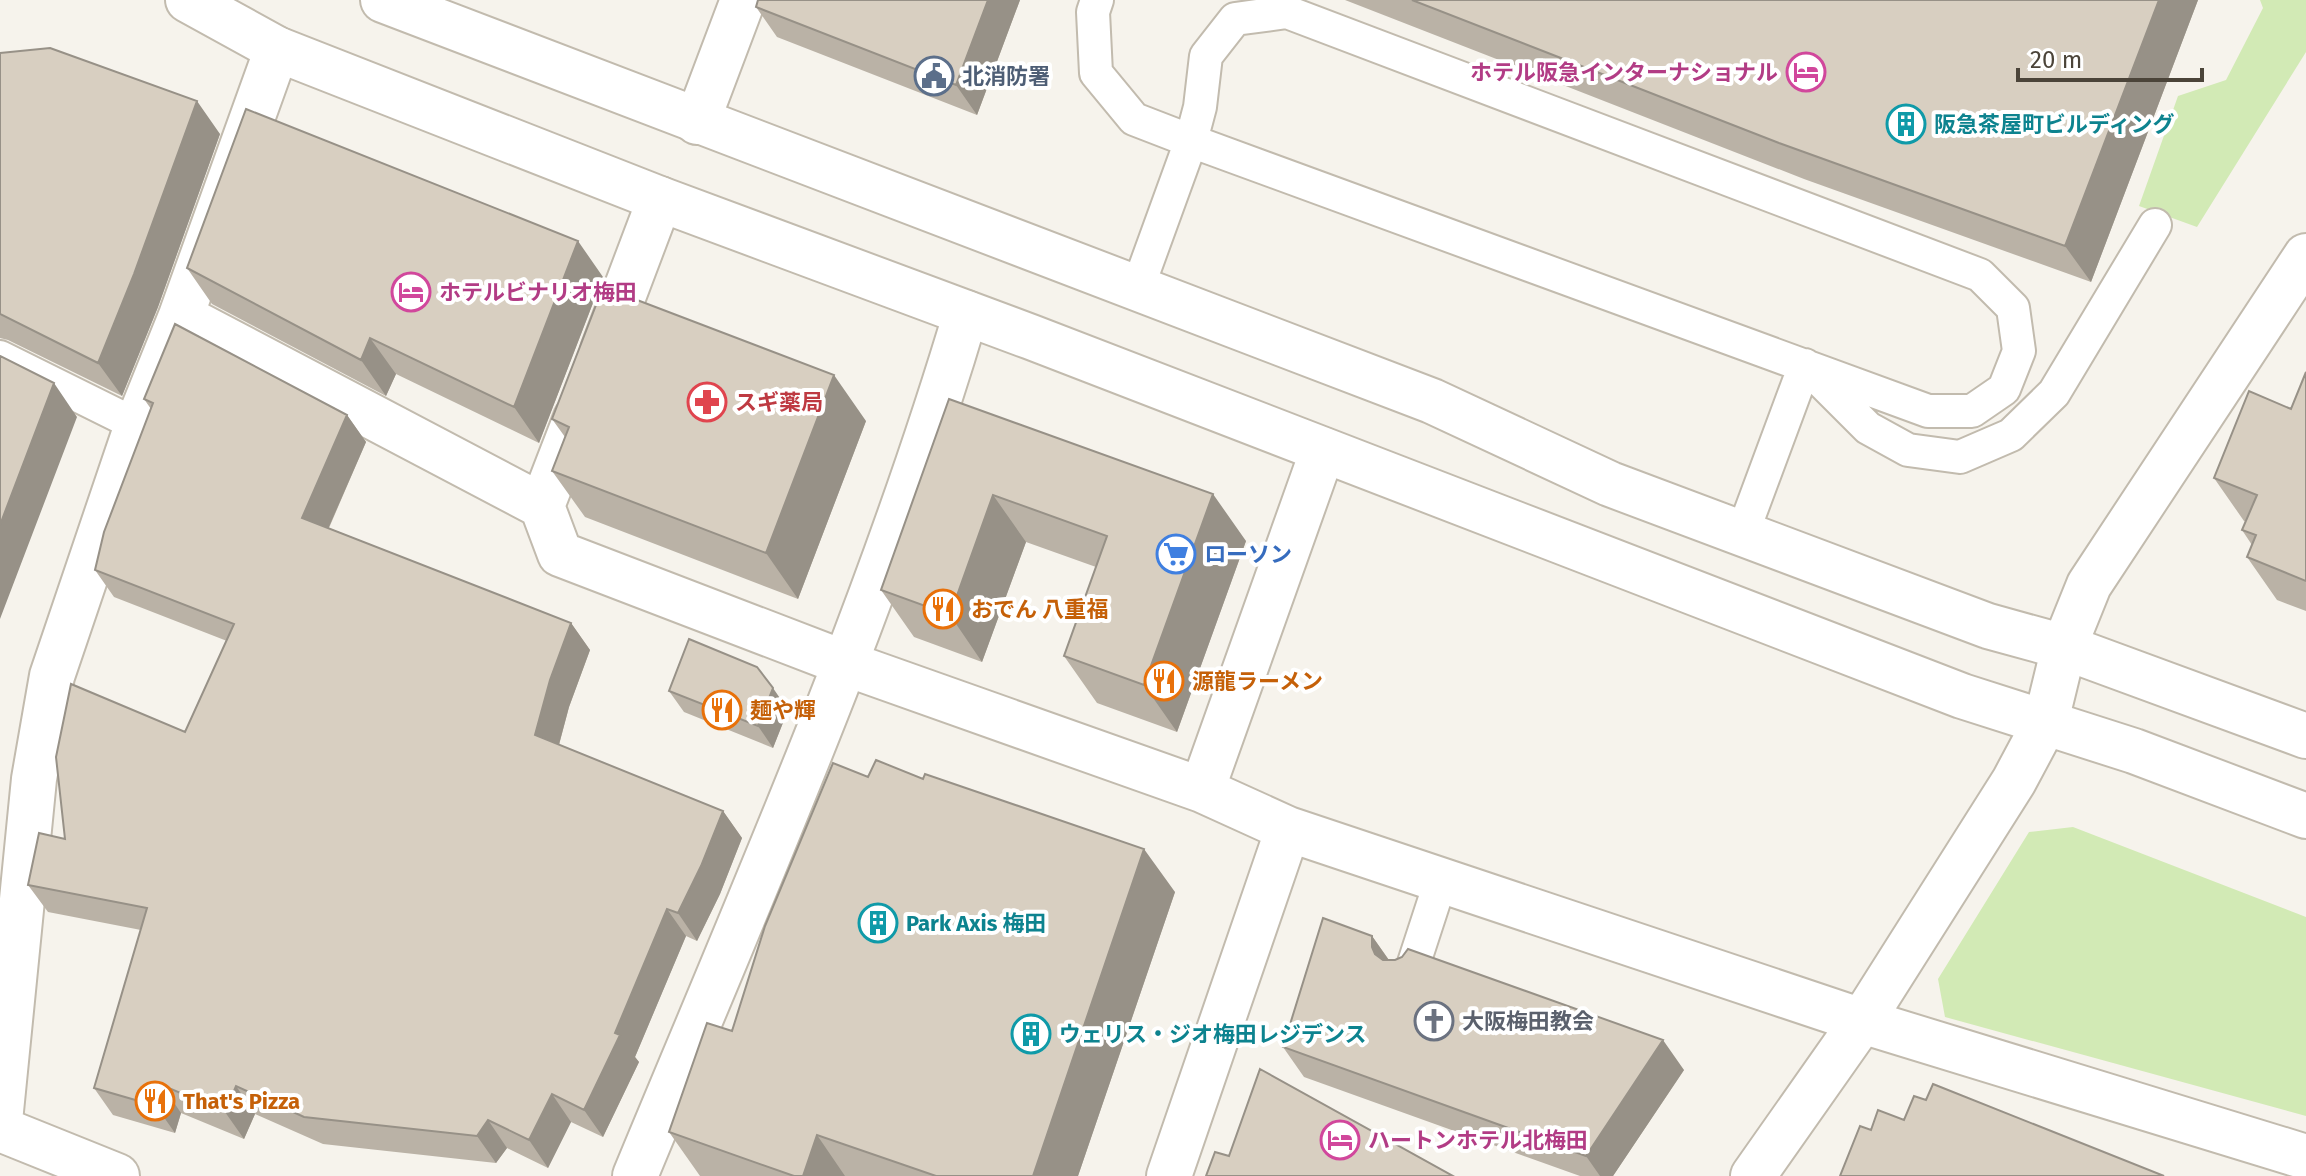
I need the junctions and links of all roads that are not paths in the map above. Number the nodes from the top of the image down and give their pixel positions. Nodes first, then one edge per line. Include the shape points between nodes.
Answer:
1 (188, 0) edge
2 (383, 0) edge
3 (743, 0) edge
4 (1097, 0) edge
5 (277, 49) junction
6 (697, 122) junction
7 (1191, 141) junction
8 (660, 199) junction
9 (2155, 225) dead end
10 (2306, 256) edge
11 (1138, 287) junction
12 (966, 313) junction
13 (181, 316) junction
14 (0, 357) edge
15 (1805, 365) junction
16 (137, 425) junction
17 (1323, 450) junction
18 (542, 506) junction
19 (1743, 532) junction
20 (2064, 647) junction
21 (847, 664) junction
22 (2046, 721) junction
23 (2306, 736) edge
24 (1202, 790) junction
25 (2306, 816) edge
26 (1288, 829) junction
27 (1441, 880) junction
28 (1411, 972) edge
29 (1862, 1021) junction
30 (0, 1121) edge
31 (0, 1129) edge
32 (2306, 1157) edge
33 (117, 1176) edge
34 (635, 1176) edge
35 (1169, 1176) edge
36 (1753, 1176) edge

1 - 5 street
2 - 6 street
3 - 6 street
4 - 7 lane via 1096,73 1134,119
5 - 8 street
5 - 13 street
6 - 11 street
7 - 11 lane
7 - 15 lane
7 - 15 lane via 1206,56 1235,19 1287,12 1980,275 2013,308 2019,351 2004,389 1972,411 1928,411
8 - 12 street
8 - 18 street
9 - 15 lane via 2054,393 2011,435 1960,457 1908,450 1868,428
10 - 20 street via 2089,585
11 - 19 street via 1432,401 1610,484
12 - 17 street
12 - 21 street
13 - 16 street
13 - 18 street
14 - 16 lane
15 - 19 lane
16 - 30 street via 52,676 34,779
17 - 22 street via 1962,696
17 - 24 street
18 - 21 street via 560,554
19 - 20 street via 1988,626
20 - 22 street
20 - 23 street
21 - 24 street
21 - 34 street
22 - 25 street
22 - 29 street via 2014,781
24 - 26 street
26 - 27 street
26 - 35 street
27 - 28 lane
27 - 29 street
29 - 32 street
29 - 36 street
31 - 33 street

